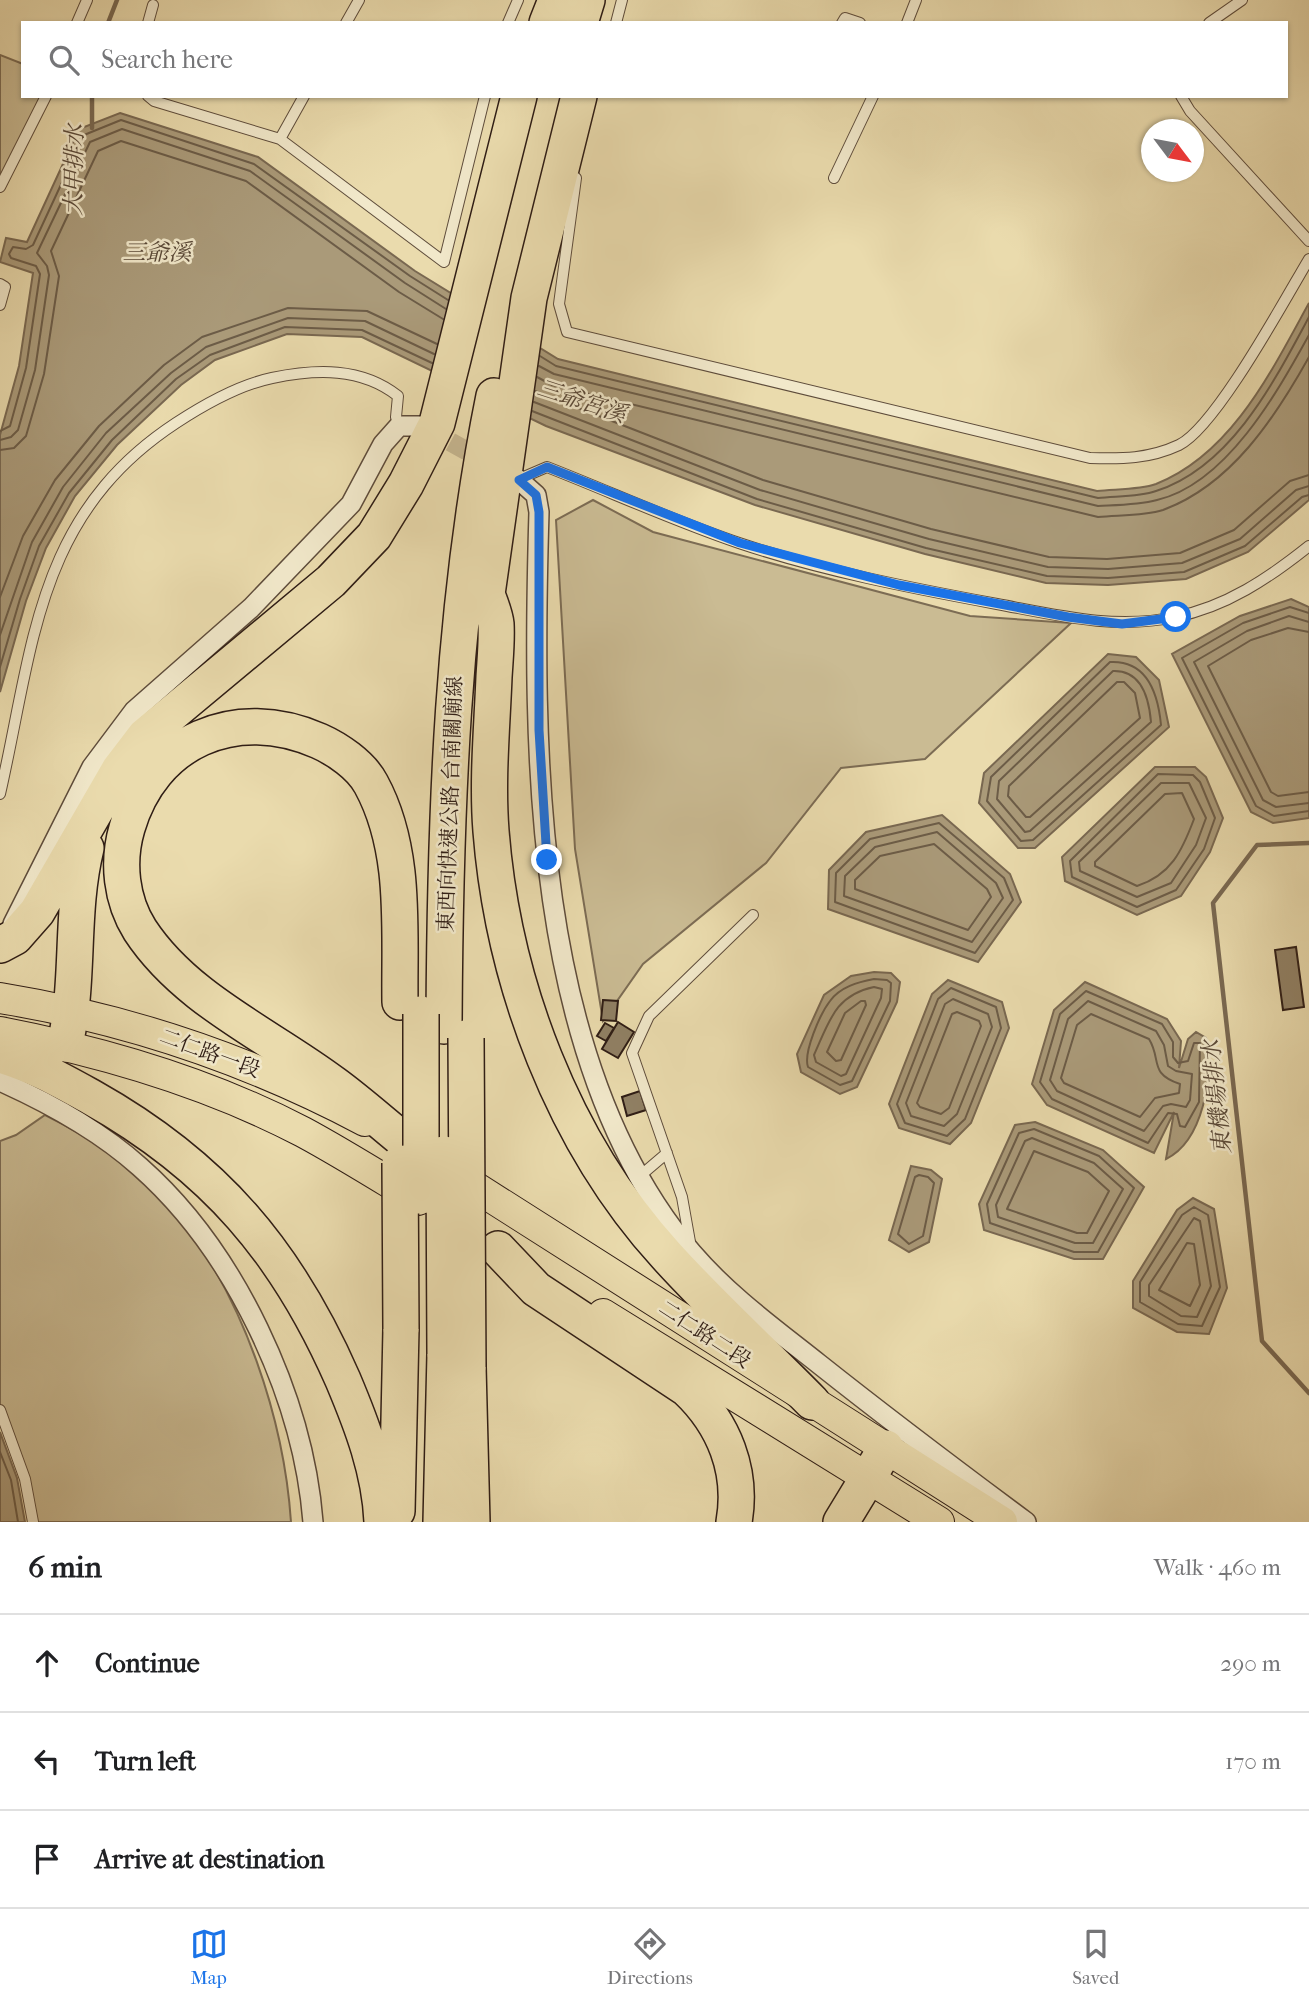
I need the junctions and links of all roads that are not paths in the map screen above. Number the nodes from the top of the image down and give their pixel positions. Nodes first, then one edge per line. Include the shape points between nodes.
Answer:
1 (87, 0) edge
2 (359, 0) edge
3 (518, 0) edge
4 (557, 0) edge
5 (587, 0) edge
6 (604, 0) edge
7 (622, 0) edge
8 (916, 0) edge
9 (1242, 0) edge
10 (153, 5) dead end
11 (79, 21) edge
12 (149, 21) edge
13 (347, 21) edge
14 (509, 21) edge
15 (548, 21) edge
16 (552, 21) edge
17 (581, 21) edge
18 (599, 21) edge
19 (617, 21) edge
20 (907, 21) edge
21 (1212, 21) edge
22 (45, 98) edge
23 (150, 98) edge
24 (303, 98) edge
25 (485, 98) edge
26 (519, 98) edge
27 (533, 98) edge
28 (558, 98) edge
29 (578, 98) edge
30 (872, 98) edge
31 (1182, 98) edge
32 (280, 139) junction
33 (578, 169) dead end
34 (834, 178) dead end
35 (0, 187) edge
36 (1309, 241) edge
37 (449, 244) junction
38 (1309, 260) edge
39 (0, 284) edge
40 (511, 284) junction
41 (0, 305) edge
42 (399, 426) junction
43 (472, 445) junction
44 (1309, 546) edge
45 (487, 594) junction
46 (0, 794) edge
47 (97, 811) junction
48 (752, 915) dead end
49 (0, 933) edge
50 (0, 945) edge
51 (0, 998) edge
52 (73, 1010) junction
53 (432, 1020) junction
54 (0, 1032) edge
55 (65, 1044) junction
56 (0, 1055) edge
57 (0, 1081) edge
58 (408, 1144) junction
59 (667, 1153) junction
60 (362, 1166) joint
61 (640, 1176) junction
62 (498, 1249) junction
63 (692, 1252) junction
64 (434, 1348) junction
65 (812, 1402) junction
66 (0, 1410) edge
67 (877, 1463) junction
68 (33, 1522) edge
69 (313, 1522) edge
70 (382, 1522) edge
71 (397, 1522) edge
72 (418, 1522) edge
73 (441, 1522) edge
74 (472, 1522) edge
75 (734, 1522) edge
76 (841, 1522) edge
77 (939, 1522) edge
78 (1002, 1522) edge
79 (1026, 1522) edge

1 - 11 lane
2 - 13 lane
3 - 14 lane
4 - 15 highway
4 - 16 highway
5 - 17 highway
6 - 18 highway
7 - 19 lane
8 - 20 lane
9 - 21 lane
10 - 12 lane
22 - 35 lane
23 - 32 lane
24 - 32 lane
25 - 37 lane
26 - 40 highway
27 - 40 highway, 東西向快速公路 台南關廟線
28 - 40 highway, 東西向快速公路 台南關廟線
29 - 40 highway
30 - 34 lane
31 - 36 lane
32 - 37 lane via 444,262
33 - 40 lane
37 - 40 lane
38 - 40 lane via 1206,423 1181,444 1137,460 1090,458 567,332
39 - 41 lane via 5,287
40 - 43 highway, 東西向快速公路 台南關廟線
40 - 43 highway
42 - 43 street
42 - 46 lane via 398,396 379,381 333,371 253,382 194,411 148,441 83,512 52,570
42 - 49 street via 383,444 351,505 251,608 134,711 92,767 13,925
43 - 44 lane via 547,467 740,543 899,585 1122,624 1176,617 1224,601 1269,578
43 - 45 highway
43 - 47 highway via 406,484 374,536 290,618 145,736
43 - 53 highway, 東西向快速公路 台南關廟線
43 - 61 street via 536,495 539,730 547,860 568,990 615,1130
45 - 53 highway via 472,754
45 - 65 highway via 496,622 490,813 495,879 539,1040 587,1148 614,1189 665,1255
47 - 50 highway via 37,912 15,937
47 - 52 highway via 77,894
48 - 59 lane via 649,1016 632,1054
51 - 52 main road, 二仁路一段
52 - 55 highway
52 - 58 main road, 二仁路一段 via 249,1065
53 - 58 highway via 399,902 395,852 383,810 370,781 352,762 300,732 240,726 183,747 160,765 142,789 123,840 125,899 139,928 180,977 334,1084
53 - 64 highway, 東西向快速公路 台南關廟線, bridge
53 - 64 highway, bridge
54 - 55 main road, 二仁路一段
55 - 60 main road, 二仁路一段 via 228,1098 301,1131
56 - 70 highway via 125,1116 199,1172 245,1218 288,1273 327,1345 371,1451
57 - 69 street via 92,1130 140,1166 182,1209 230,1276 263,1341 299,1433
58 - 65 main road, 二仁路二段
59 - 61 lane
59 - 63 lane via 682,1197
60 - 62 main road, 二仁路二段
61 - 63 street
62 - 67 main road, 二仁路二段
62 - 75 highway via 536,1289 687,1389 706,1407 729,1451 736,1478
63 - 79 street via 734,1298
64 - 71 highway
64 - 72 highway, 東西向快速公路 台南關廟線
64 - 73 highway, 東西向快速公路 台南關廟線
64 - 74 highway
65 - 67 main road, 二仁路二段
66 - 68 lane via 25,1479
67 - 76 highway
67 - 77 main road, 二仁路二段
67 - 78 main road, 二仁路二段

